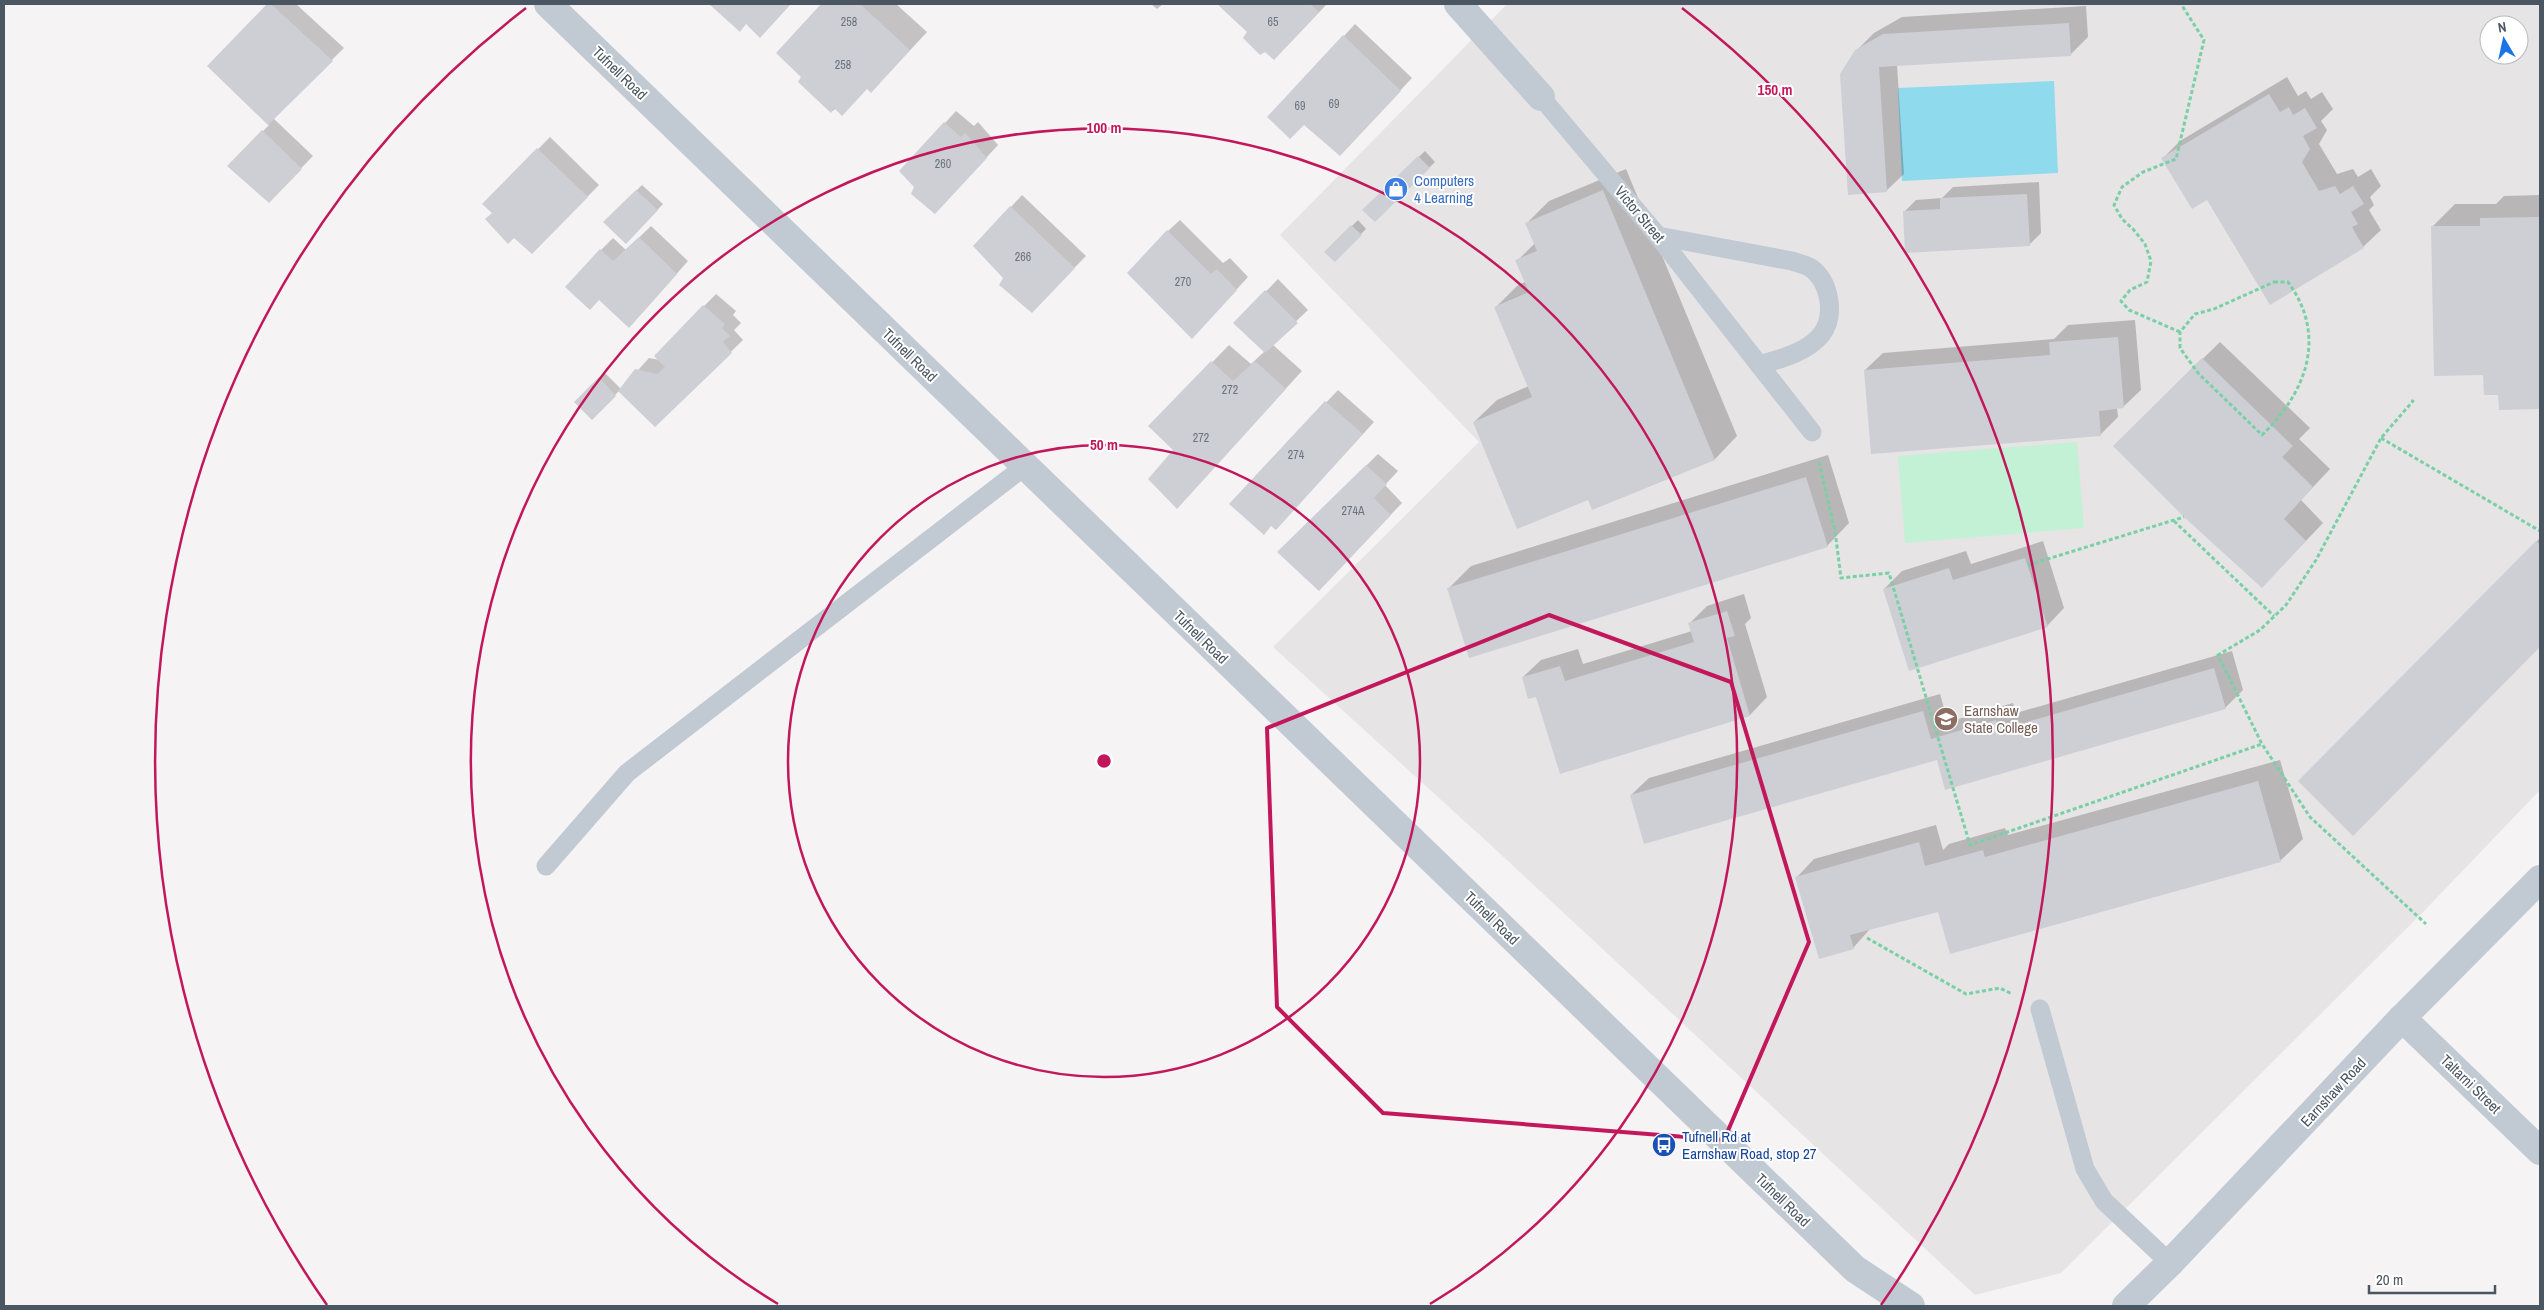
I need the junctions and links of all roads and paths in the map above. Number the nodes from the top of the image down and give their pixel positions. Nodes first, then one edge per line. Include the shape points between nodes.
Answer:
1 (548, 4) edge
2 (1458, 4) edge
3 (2180, 4) edge
4 (1541, 97) joint
5 (1658, 236) junction
6 (2180, 332) junction
7 (1759, 365) junction
8 (2411, 400) dead end
9 (1812, 432) joint
10 (2381, 438) junction
11 (1025, 466) junction
12 (2184, 518) dead end
13 (2173, 521) junction
14 (2540, 531) edge
15 (2028, 565) dead end
16 (2274, 616) junction
17 (2262, 744) junction
18 (546, 866) dead end
19 (2540, 880) edge
20 (2426, 924) dead end
21 (1867, 938) dead end
22 (2040, 1009) joint
23 (2402, 1018) junction
24 (2540, 1151) edge
25 (2170, 1263) junction
26 (1855, 1269) junction
27 (1874, 1306) edge
28 (1911, 1306) edge
29 (2127, 1306) edge

1 - 11 street, Tufnell Road
2 - 4 street, Victor Street
3 - 6 path via 2204,40 2176,160 2143,172 2122,187 2114,206 2146,244 2151,261 2147,282 2130,290 2121,301 2128,310
4 - 5 lane, Victor Street
5 - 7 lane, Victor Street
5 - 7 lane via 1792,261 1810,268 1821,279 1828,293 1829,306 1822,334 1793,354
6 - 6 path via 2180,348 2198,372 2262,435 2290,403 2309,358 2307,326 2300,298 2288,282 2274,282 2214,309 2194,314
7 - 9 lane, Victor Street
8 - 10 path
9 - 17 path via 1841,578 1889,574 1970,845
10 - 14 path
10 - 16 path via 2316,560 2286,605
11 - 18 lane via 626,773
11 - 26 street, Tufnell Road
12 - 13 path
13 - 15 path
13 - 16 path
16 - 17 path via 2260,630 2218,655
17 - 20 path via 2310,817
19 - 23 street, Earnshaw Road
21 - 22 path via 1966,994 2000,988
22 - 25 lane via 2085,1169 2104,1201
23 - 24 street, Taltarni Street
23 - 25 street, Earnshaw Road
25 - 29 street, Earnshaw Road
26 - 27 street, Tufnell Road
26 - 28 street, Tufnell Road

